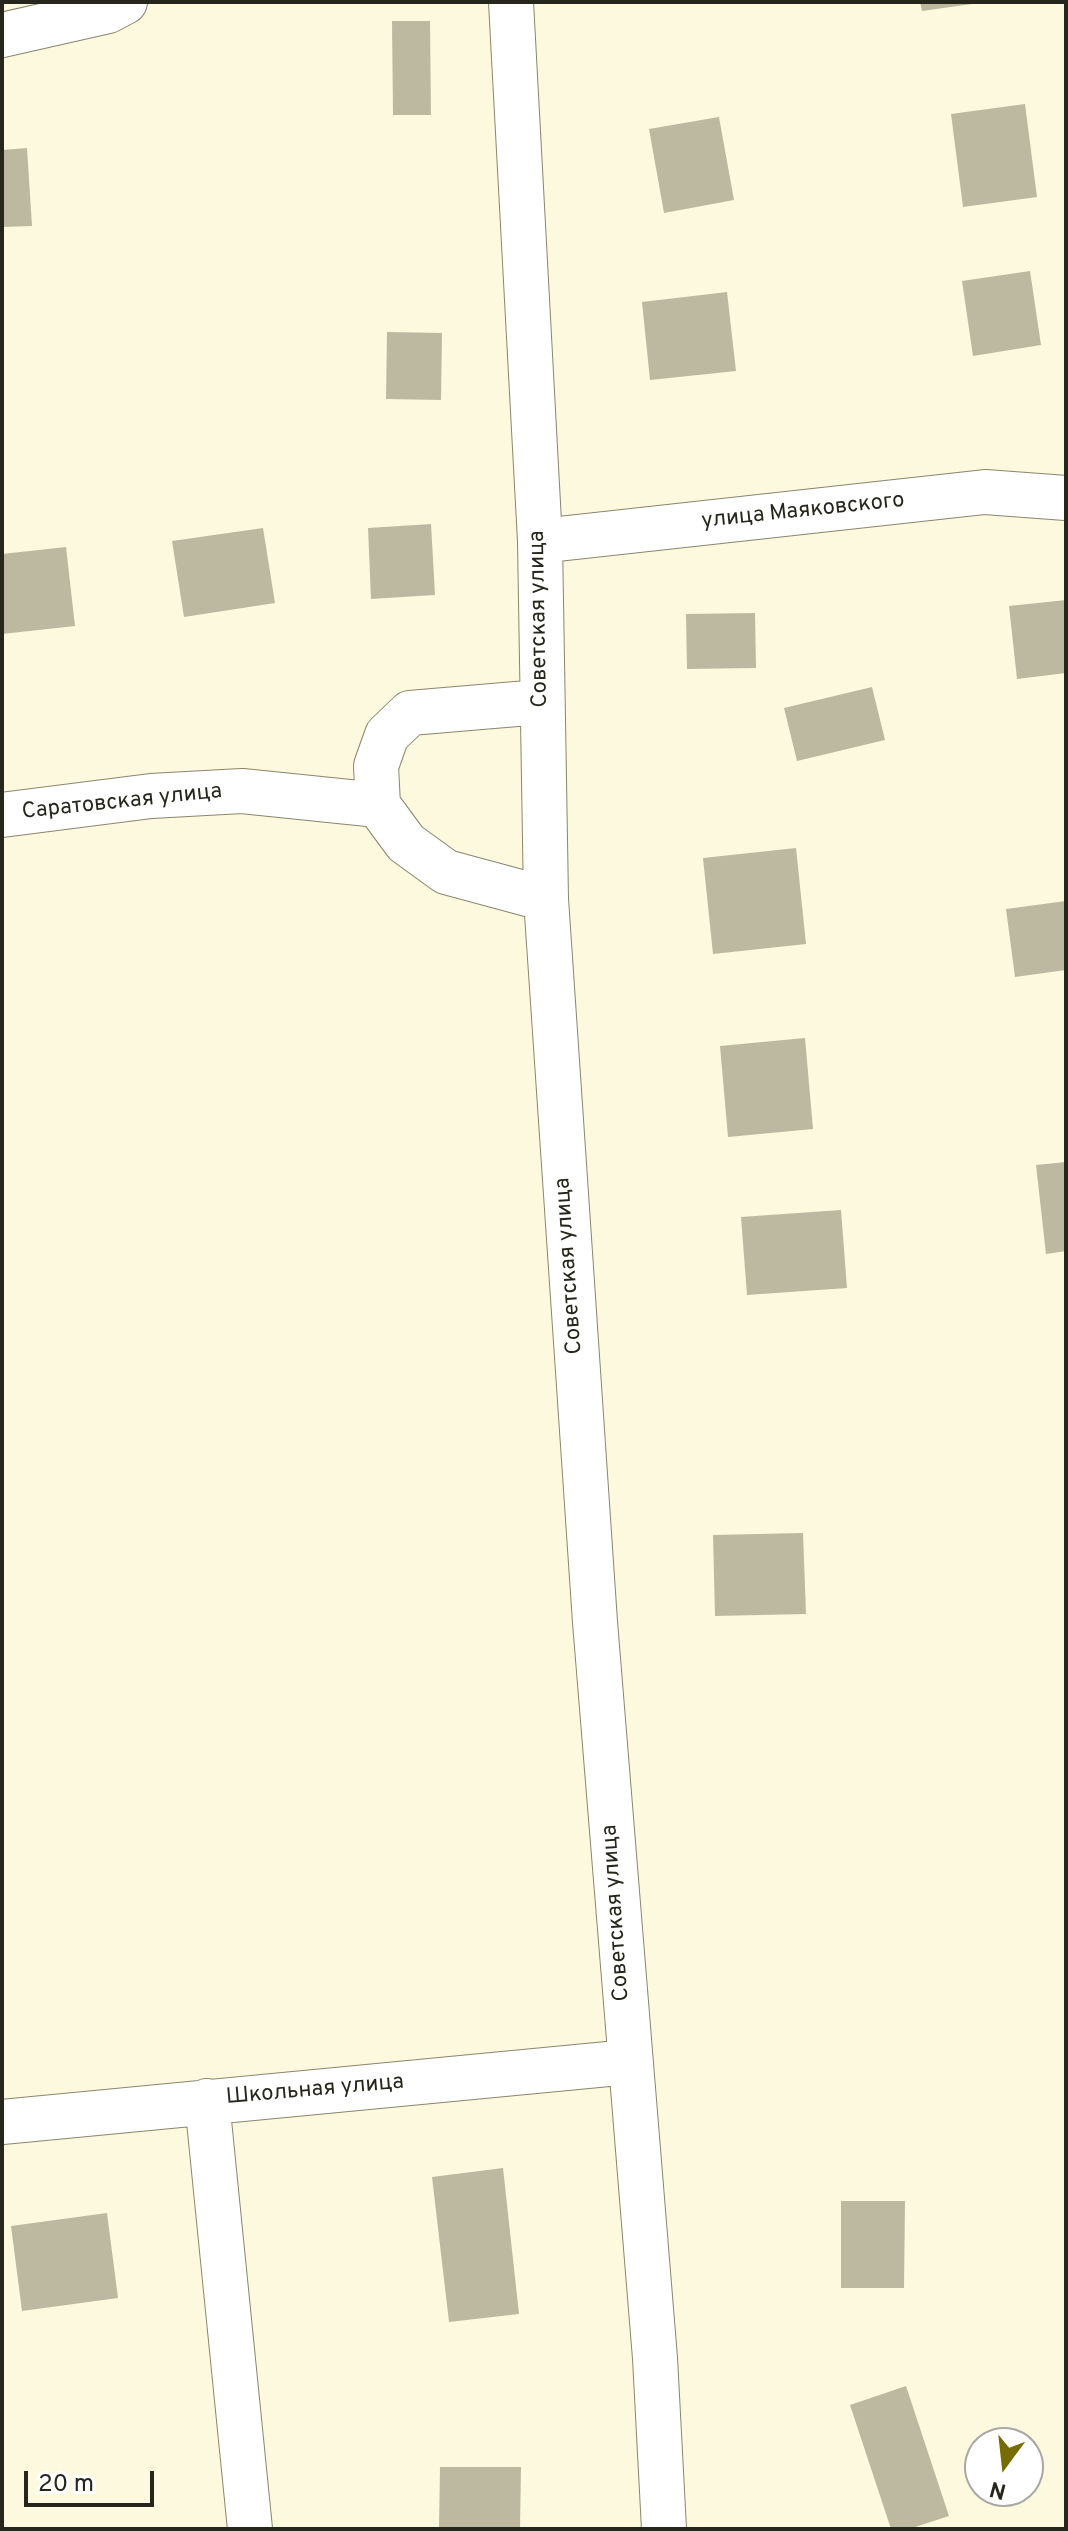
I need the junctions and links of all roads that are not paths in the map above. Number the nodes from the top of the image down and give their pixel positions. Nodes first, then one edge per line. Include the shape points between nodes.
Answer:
1 (125, 2) edge
2 (511, 2) edge
3 (2, 35) edge
4 (1066, 498) edge
5 (540, 541) junction
6 (540, 702) junction
7 (378, 805) junction
8 (2, 815) edge
9 (546, 899) junction
10 (629, 2062) junction
11 (207, 2101) junction
12 (2, 2122) edge
13 (250, 2529) edge
14 (664, 2529) edge

1 - 3 street via 108,11
2 - 5 street, Советская улица
4 - 5 street, улица Маяковского via 985,492
5 - 6 street, Советская улица
6 - 7 street via 410,713 387,735 376,766
6 - 9 street, Советская улица
7 - 8 street, Саратовская улица via 242,791 151,796
7 - 9 street via 406,843 446,872
9 - 10 street, Советская улица
10 - 11 street, Школьная улица
10 - 14 street, Советская улица
11 - 12 street, Школьная улица
11 - 13 street

